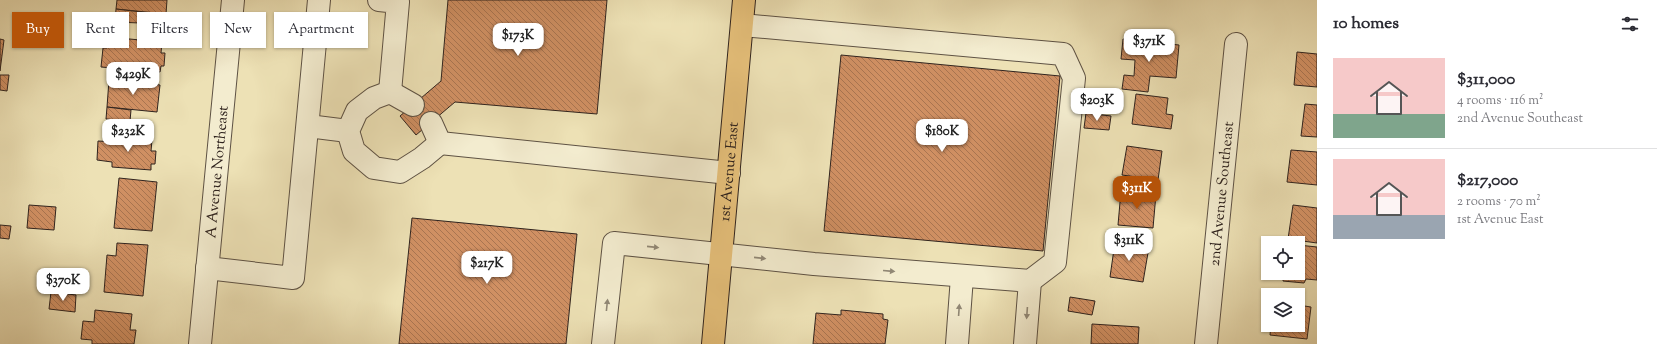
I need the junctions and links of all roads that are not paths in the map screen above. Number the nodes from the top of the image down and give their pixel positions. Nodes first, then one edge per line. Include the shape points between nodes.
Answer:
1 (233, 0) edge
2 (319, 0) edge
3 (379, 0) edge
4 (744, 0) edge
5 (742, 25) junction
6 (1236, 44) dead end
7 (390, 92) junction
8 (413, 105) dead end
9 (431, 123) dead end
10 (308, 126) junction
11 (348, 131) junction
12 (440, 143) junction
13 (729, 173) junction
14 (721, 254) junction
15 (207, 268) junction
16 (962, 276) junction
17 (1030, 281) junction
18 (200, 344) edge
19 (603, 344) edge
20 (713, 344) edge
21 (957, 344) edge
22 (1025, 344) edge
23 (1206, 344) edge

1 - 15 street, A Avenue Northeast
2 - 10 street
3 - 7 street via 398,2
4 - 5 main road, 1st Avenue East
5 - 13 main road, 1st Avenue East
5 - 17 street via 1064,54 1074,78 1055,262
6 - 23 street, 2nd Avenue Southeast
7 - 8 street
7 - 11 street via 374,98 357,112
9 - 12 street
10 - 11 street
10 - 15 street via 293,278
11 - 12 street via 354,151 374,168 400,172
12 - 13 street
13 - 14 main road, 1st Avenue East
14 -> 16 street
19 -> 14 street via 614,243
14 - 20 main road, 1st Avenue East
15 - 18 street, A Avenue Northeast
16 - 17 street
21 -> 16 street
17 -> 22 street

